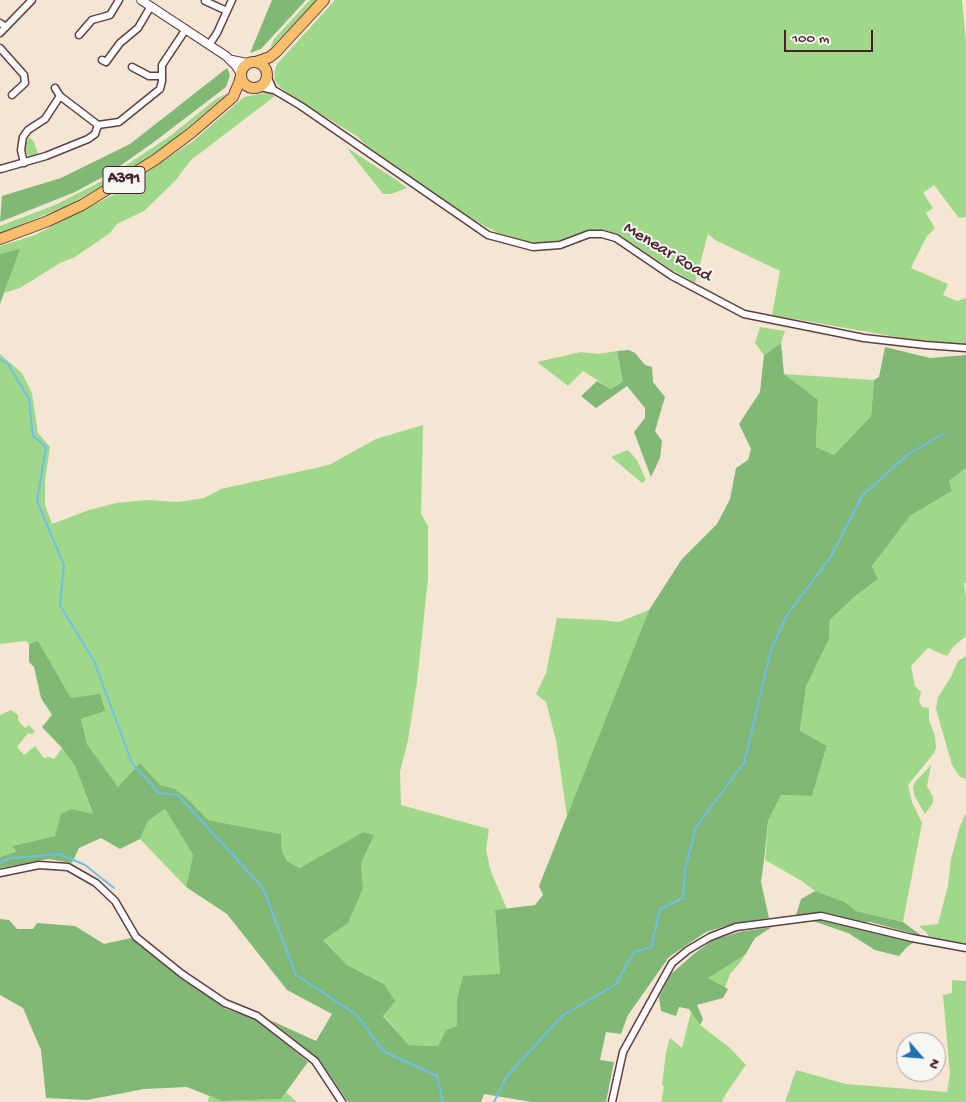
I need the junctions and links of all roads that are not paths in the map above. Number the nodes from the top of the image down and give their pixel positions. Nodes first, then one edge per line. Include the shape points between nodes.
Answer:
1 (32, 0) edge
2 (119, 0) edge
3 (232, 0) edge
4 (324, 0) edge
5 (147, 2) edge
6 (208, 5) edge
7 (227, 11) junction
8 (0, 23) edge
9 (6, 27) junction
10 (186, 29) junction
11 (0, 33) edge
12 (79, 35) dead end
13 (209, 45) junction
14 (0, 48) edge
15 (276, 52) junction
16 (230, 60) junction
17 (106, 63) dead end
18 (252, 63) junction
19 (132, 67) dead end
20 (267, 74) junction
21 (241, 75) junction
22 (161, 76) junction
23 (257, 87) junction
24 (56, 88) dead end
25 (274, 90) junction
26 (12, 95) dead end
27 (60, 96) junction
28 (233, 96) junction
29 (98, 125) junction
30 (24, 163) junction
31 (1, 169) edge
32 (0, 239) edge
33 (966, 348) edge
34 (0, 873) edge
35 (966, 948) edge
36 (342, 1102) edge
37 (612, 1102) edge

1 - 9 street
2 - 12 street via 110,15 92,20
3 - 7 street
4 - 15 highway
5 - 10 street
5 - 17 street via 138,28 120,43
6 - 7 street
7 - 13 street
8 - 9 street
9 - 11 street
10 - 13 street
10 - 22 street via 162,65
13 - 16 street
14 - 26 street via 24,75 25,83
15 - 18 highway
15 - 20 highway
16 - 18 street
16 - 21 street
18 - 20 highway via 262,64
18 - 21 highway via 243,68
19 - 22 street via 150,76
20 - 23 highway via 265,82
20 - 25 street
21 - 23 highway via 245,85
21 - 28 highway, A391
22 - 29 street via 160,89 123,120
23 - 25 street, Menear Road
23 - 28 highway, A391
24 - 27 street
25 - 33 street, Menear Road via 488,235 533,247 560,245 589,234 602,234 616,238 672,276 744,314 864,338
27 - 29 street
27 - 30 street via 45,119 28,130 23,138
28 - 32 highway, A391 via 191,133 114,186 48,221
29 - 30 street via 90,138
30 - 31 street
34 - 36 street via 39,865 68,867 96,883 115,901 136,937 182,974 225,1003 257,1016 315,1061
35 - 37 street via 821,916 736,928 710,937 672,963 623,1052

